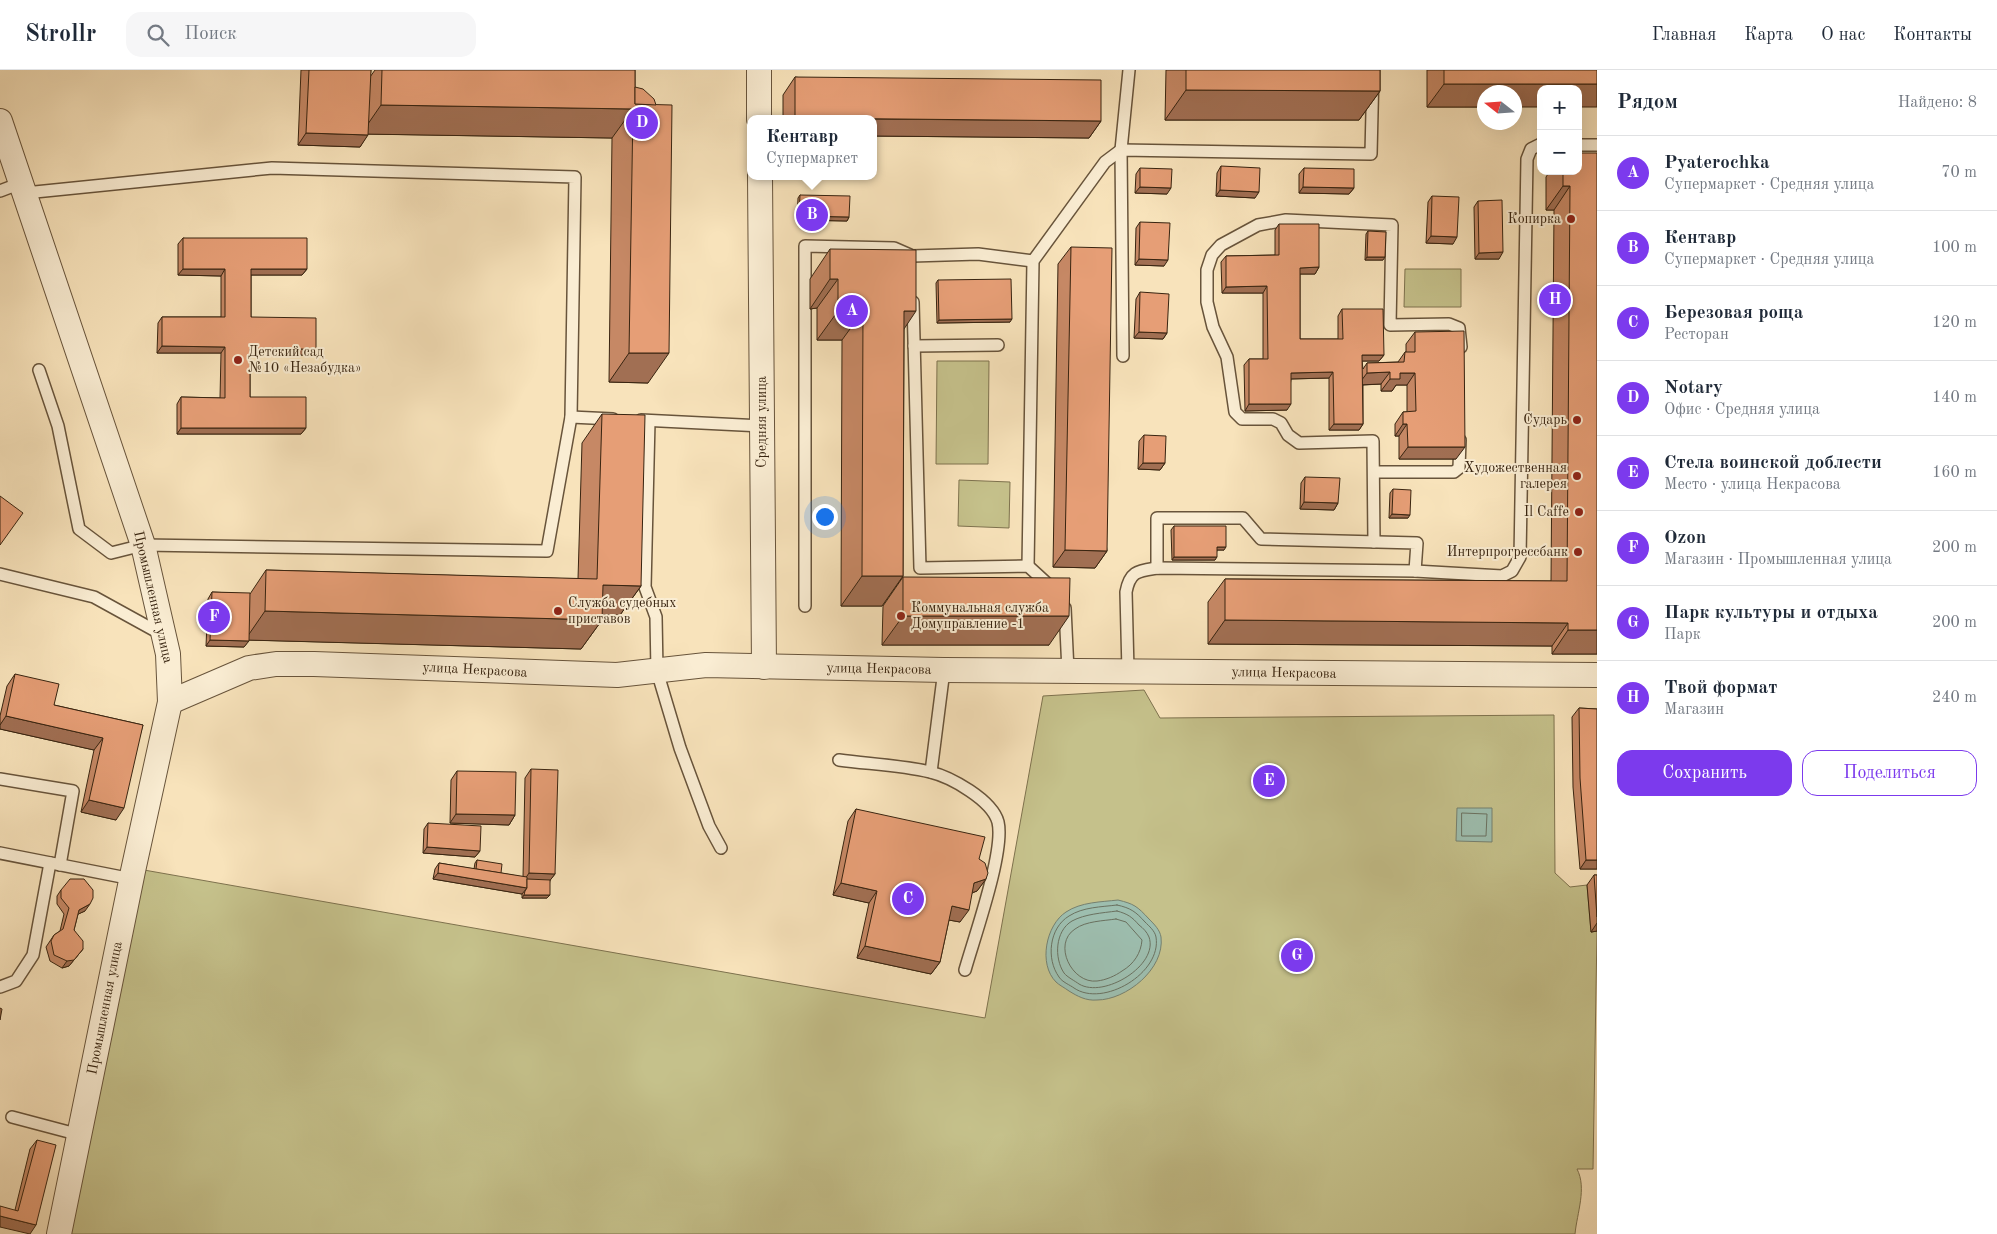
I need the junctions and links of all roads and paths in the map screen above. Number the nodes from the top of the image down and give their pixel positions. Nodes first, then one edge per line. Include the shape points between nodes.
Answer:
1 (759, 70) edge
2 (1129, 70) edge
3 (1373, 70) edge
4 (759, 115) edge
5 (0, 121) edge
6 (1582, 144) edge
7 (1597, 145) edge
8 (1537, 146) edge
9 (1121, 150) junction
10 (760, 180) edge
11 (15, 189) edge
12 (1033, 261) junction
13 (913, 292) edge
14 (914, 346) junction
15 (998, 346) dead end
16 (1123, 356) dead end
17 (1461, 362) edge
18 (39, 370) dead end
19 (572, 417) junction
20 (649, 421) junction
21 (762, 426) junction
22 (1460, 430) edge
23 (1374, 472) junction
24 (1374, 542) junction
25 (143, 546) junction
26 (1028, 566) junction
27 (1157, 568) junction
28 (1415, 571) junction
29 (0, 574) edge
30 (805, 606) dead end
31 (164, 635) junction
32 (764, 667) junction
33 (944, 670) junction
34 (658, 671) junction
35 (1068, 671) junction
36 (1128, 671) junction
37 (1597, 675) edge
38 (170, 702) junction
39 (839, 760) dead end
40 (930, 772) junction
41 (0, 779) edge
42 (721, 848) dead end
43 (0, 853) edge
44 (55, 864) junction
45 (132, 878) junction
46 (965, 970) dead end
47 (0, 987) edge
48 (12, 1116) dead end
49 (80, 1135) junction
50 (60, 1234) edge

1 - 4 street
2 - 9 lane
3 - 9 lane via 1371,154
5 - 11 street, Промышленная улица
6 - 7 lane
8 - 28 lane via 1531,149 1527,159 1520,557 1512,571 1502,576
9 - 12 lane via 1104,162
9 - 16 lane
10 - 21 street, Средняя улица
11 - 19 lane via 272,168 575,176
11 - 25 street, Промышленная улица
12 - 26 lane
12 - 30 lane via 978,254 913,260 894,248 805,246
13 - 14 lane
14 - 15 lane
14 - 26 lane via 920,568
17 - 23 lane via 1459,328 1449,324 1390,325 1392,225 1286,220 1258,225 1220,245 1212,255 1207,270 1207,302 1227,357 1235,412 1242,419 1273,419 1299,443 1374,441
18 - 25 lane via 58,426 79,529 111,553
19 - 20 lane
19 - 25 lane via 547,551
20 - 21 lane
20 - 34 lane via 644,587 656,617
21 - 32 street, Средняя улица
22 - 23 lane via 1459,468 1454,472
23 - 24 lane
24 - 27 lane via 1261,539 1243,518 1157,518
24 - 28 lane via 1416,543
25 - 31 street, Промышленная улица
26 - 35 lane via 1065,599
27 - 28 lane
27 - 36 lane via 1136,571 1128,581
29 - 31 lane via 94,597
31 - 38 street, Промышленная улица
32 - 33 street, улица Некрасова
32 - 34 street, улица Некрасова via 706,666
33 - 35 street, улица Некрасова
33 - 40 lane
34 - 38 street, улица Некрасова via 618,675 276,664 249,668
34 - 42 lane via 680,748
35 - 36 street, улица Некрасова
36 - 37 street, улица Некрасова
38 - 45 street, Промышленная улица
39 - 40 lane
40 - 46 lane via 963,786 990,806 998,822 989,887
41 - 44 lane via 73,791
43 - 44 lane
44 - 45 lane
44 - 47 lane via 33,955 16,981
45 - 49 street, Промышленная улица
48 - 49 lane
49 - 50 street, Промышленная улица

